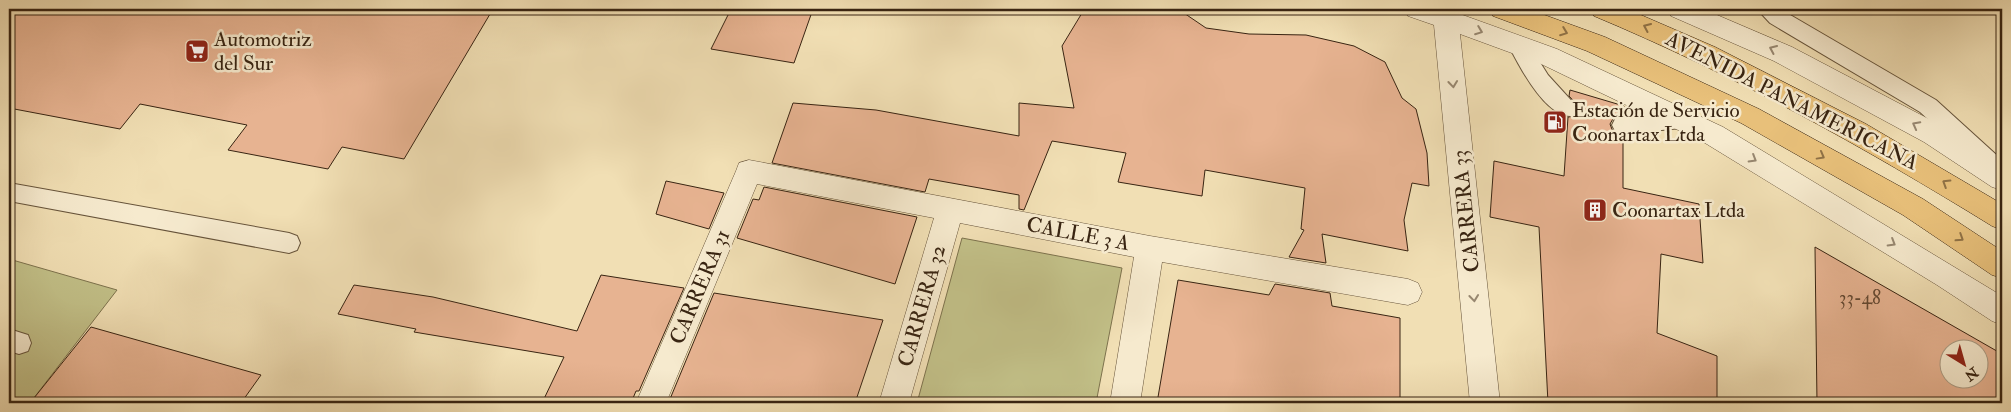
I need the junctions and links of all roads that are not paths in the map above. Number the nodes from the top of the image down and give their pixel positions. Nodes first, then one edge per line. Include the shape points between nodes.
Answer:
1 (1417, 9) edge
2 (1502, 9) edge
3 (1603, 9) edge
4 (1680, 9) edge
5 (1767, 9) edge
6 (1446, 18) junction
7 (1519, 46) junction
8 (1568, 109) dead end
9 (1681, 119) junction
10 (1623, 125) dead end
11 (749, 170) joint
12 (2002, 173) edge
13 (2002, 178) edge
14 (9, 192) edge
15 (950, 209) junction
16 (2002, 218) edge
17 (290, 244) dead end
18 (1150, 248) junction
19 (2002, 266) edge
20 (1408, 292) dead end
21 (2002, 312) edge
22 (651, 403) edge
23 (894, 403) edge
24 (1125, 403) edge
25 (1485, 403) edge

1 - 6 street
2 -> 19 main road, AVENIDA PANAMERICANA via 1596,44 1750,116 1913,207
16 -> 3 main road, AVENIDA PANAMERICANA via 1922,168 1780,90 1644,25
13 -> 4 street via 1933,134 1783,54
5 - 12 lane via 1777,18 1928,106
6 -> 7 street
6 -> 25 street, CARRERA 33
7 - 8 lane via 1555,100
7 - 9 street via 1548,56
9 - 10 lane
9 -> 21 street via 1714,135
11 - 15 street, CALLE 3 A
11 - 22 street, CARRERA 31
14 - 17 lane
15 - 18 street, CALLE 3 A
15 - 23 street, CARRERA 32
18 - 20 street, CALLE 3 A
18 - 24 street

